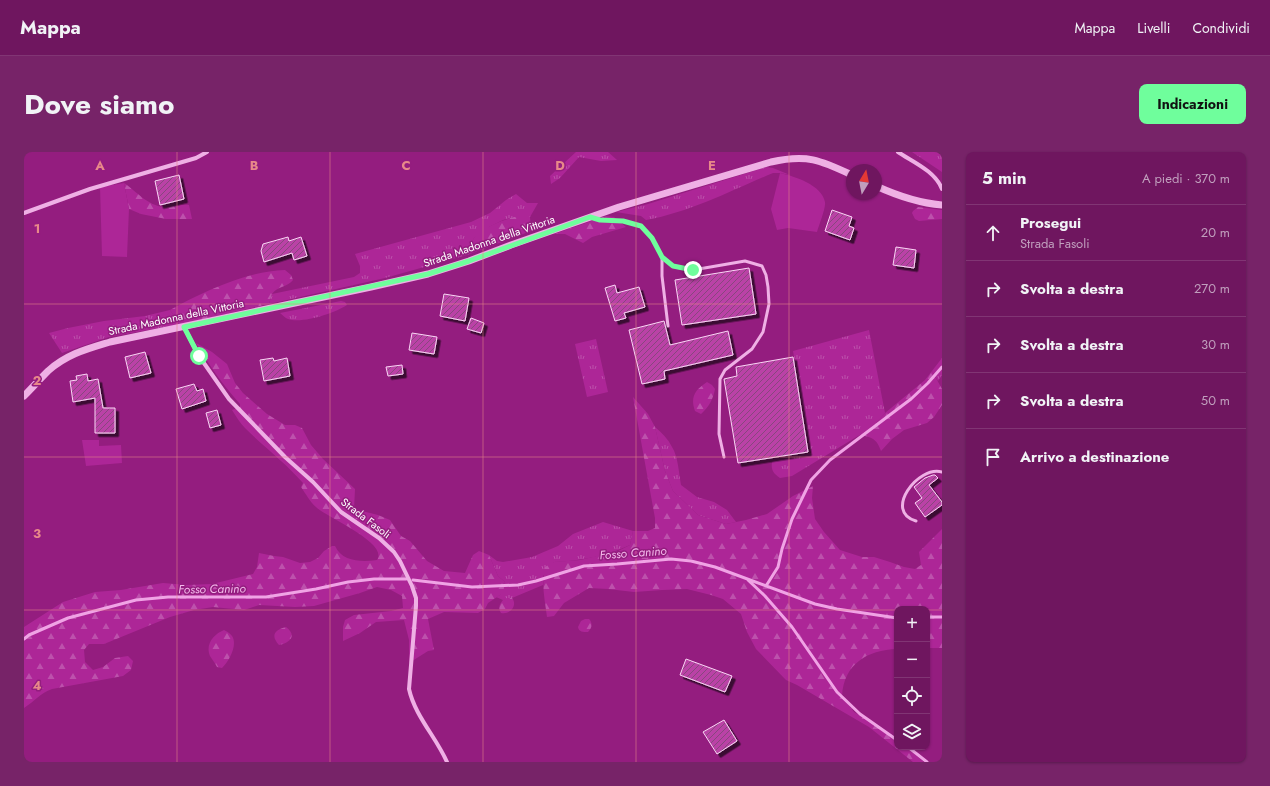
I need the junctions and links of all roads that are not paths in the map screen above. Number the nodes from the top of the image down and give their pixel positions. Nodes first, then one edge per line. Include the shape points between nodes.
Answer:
1 (207, 152) edge
2 (898, 152) edge
3 (846, 172) edge
4 (882, 189) edge
5 (942, 189) edge
6 (942, 205) edge
7 (24, 213) edge
8 (590, 217) junction
9 (662, 257) junction
10 (668, 326) dead end
11 (184, 327) junction
12 (24, 396) edge
13 (724, 457) dead end
14 (942, 472) edge
15 (916, 521) dead end
16 (447, 762) edge

1 - 7 street via 196,158 90,189
2 - 5 street via 933,175
3 - 8 street, Strada Madonna della Vittoria via 814,160 785,158
4 - 6 street via 907,199
8 - 9 lane via 641,226 652,238
8 - 11 street, Strada Madonna della Vittoria via 428,274
9 - 10 lane
9 - 13 lane via 673,266 693,270 745,261 762,266 766,275 769,304 763,332 752,349 725,370 720,379 719,434
11 - 12 street, Strada Madonna della Vittoria via 110,342 66,357 48,370
11 - 16 street, Strada Fasoli via 199,356 229,399 341,512 379,538 400,561 416,598 409,689 411,699
14 - 15 lane via 927,472 906,493 902,501 903,510 911,520

